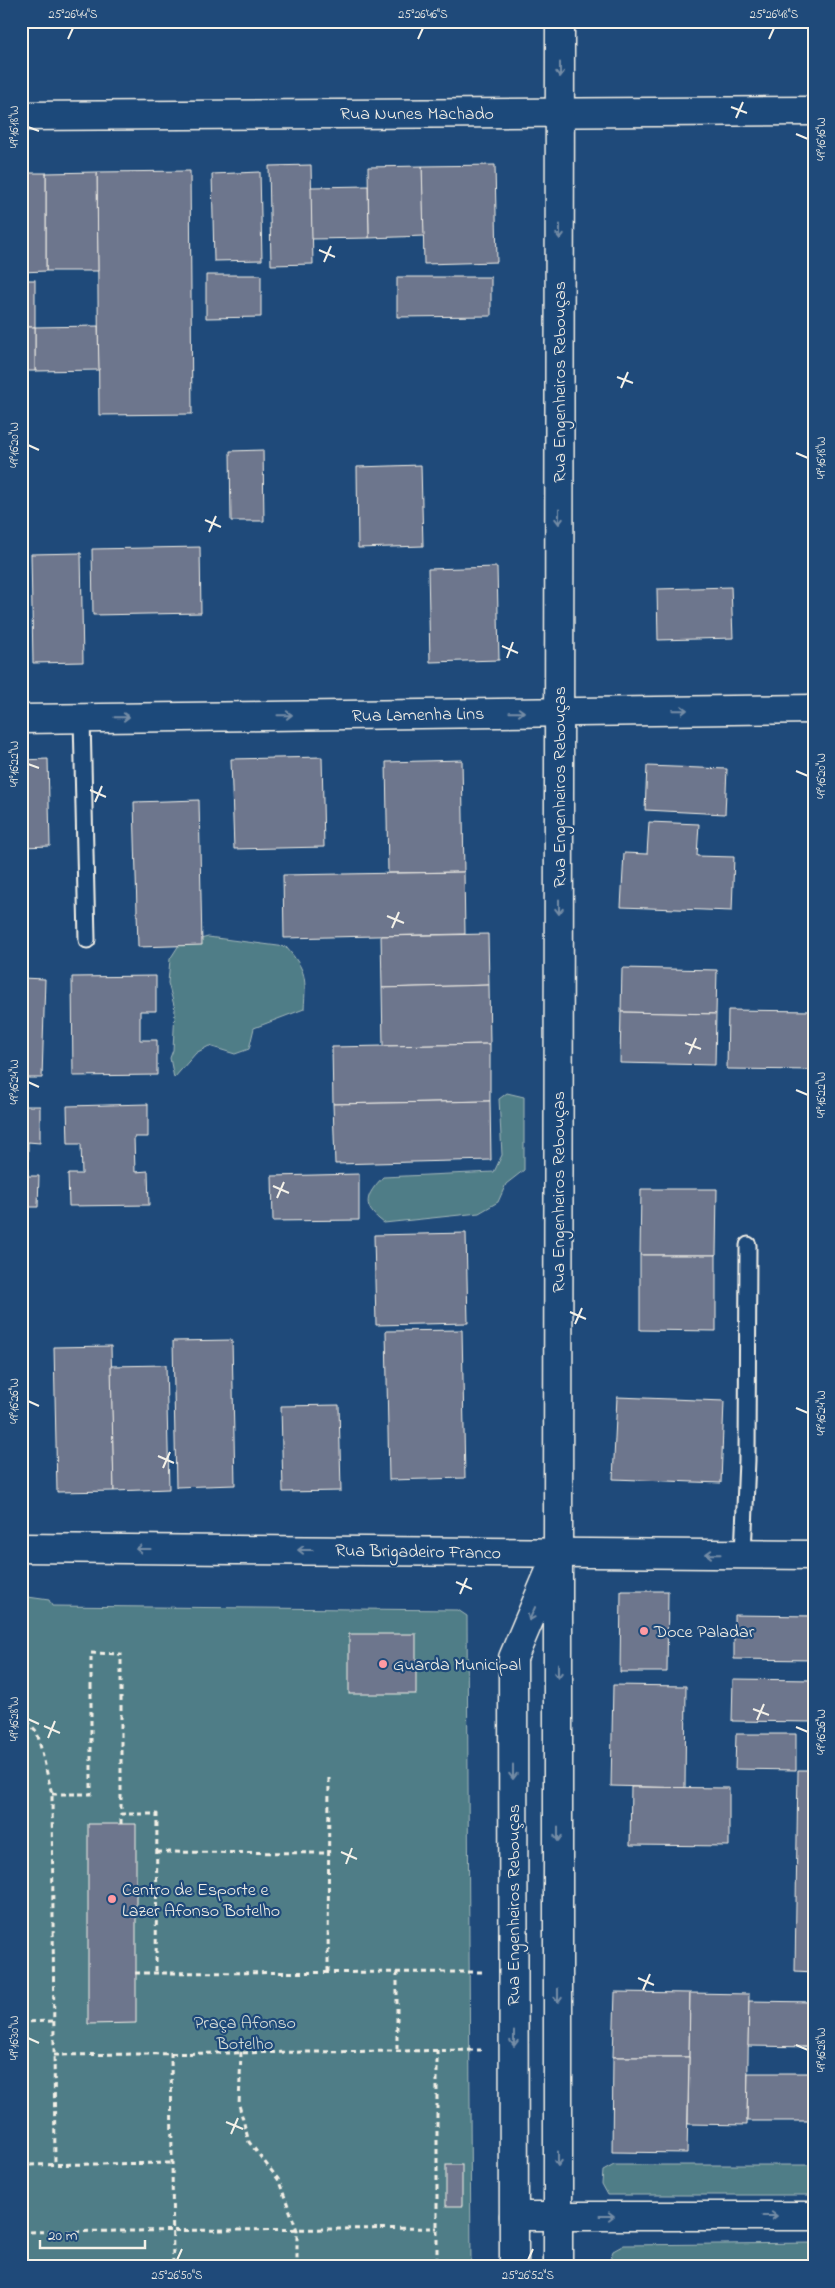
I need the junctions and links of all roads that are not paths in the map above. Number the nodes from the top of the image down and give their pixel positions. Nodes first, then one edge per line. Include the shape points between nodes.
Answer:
1 (560, 21) edge
2 (814, 111) edge
3 (560, 112) junction
4 (21, 116) edge
5 (814, 708) edge
6 (559, 712) junction
7 (82, 718) junction
8 (21, 719) edge
9 (87, 940) dead end
10 (748, 1245) dead end
11 (21, 1548) edge
12 (558, 1552) junction
13 (743, 1554) junction
14 (814, 1555) edge
15 (514, 2216) junction
16 (558, 2216) junction
17 (814, 2216) edge
18 (514, 2267) edge
19 (558, 2267) edge

1 -> 3 main road, Rua Engenheiros Rebouças
2 - 3 main road, Rua Nunes Machado
3 - 4 main road, Rua Nunes Machado
3 -> 6 main road, Rua Engenheiros Rebouças
6 -> 5 main road, Rua Lamenha Lins
7 -> 6 main road, Rua Lamenha Lins
6 -> 12 main road, Rua Engenheiros Rebouças
7 - 8 main road, Rua Lamenha Lins
7 - 9 lane
10 - 13 lane
12 -> 11 main road, Rua Brigadeiro Franco
13 -> 12 main road, Rua Brigadeiro Franco
12 -> 15 main road, Rua Engenheiros Rebouças via 512,1658
12 -> 16 main road, Rua Engenheiros Rebouças
13 - 14 main road, Rua Brigadeiro Franco
15 - 16 main road
15 - 18 main road, Rua Engenheiros Rebouças
16 -> 17 main road
16 - 19 main road, Rua Engenheiros Rebouças

